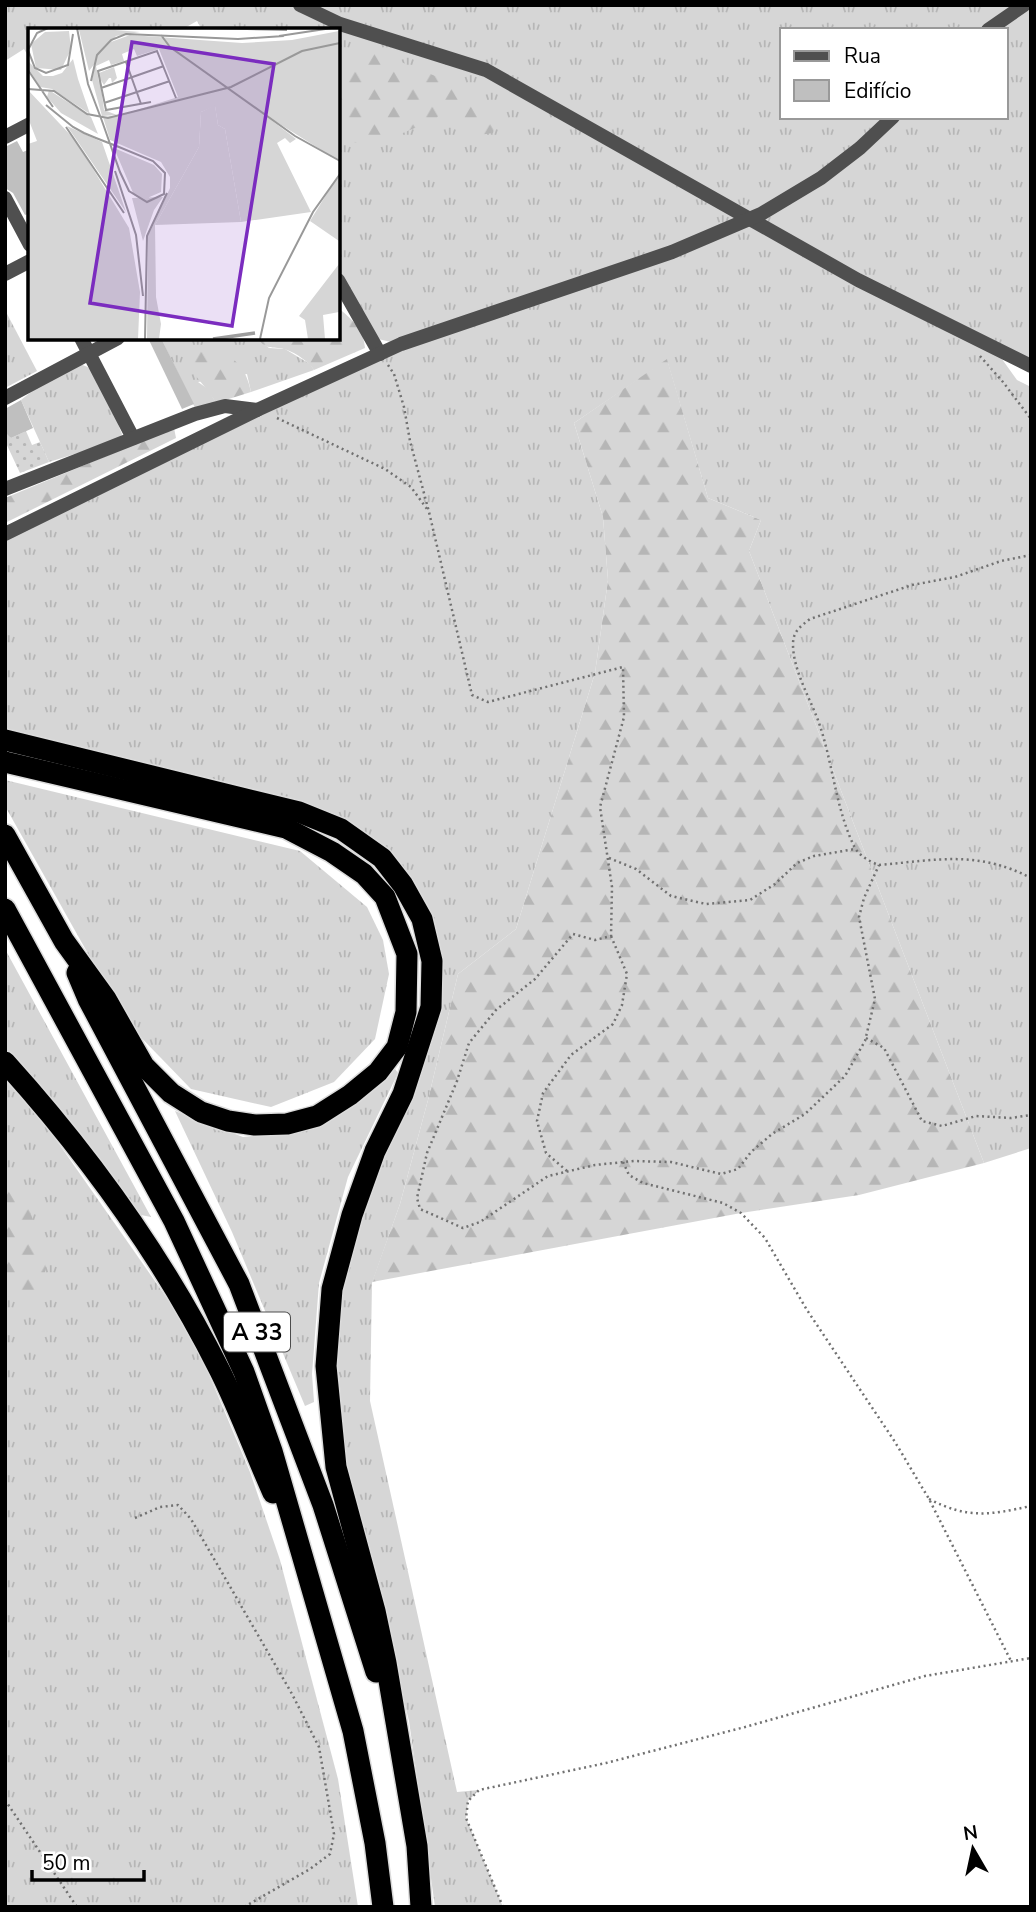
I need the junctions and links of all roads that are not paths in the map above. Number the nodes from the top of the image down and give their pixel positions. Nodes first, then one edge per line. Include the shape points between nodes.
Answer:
1 (300, 5) edge
2 (1024, 5) edge
3 (991, 28) edge
4 (891, 119) edge
5 (28, 125) edge
6 (5, 137) edge
7 (5, 198) edge
8 (748, 219) junction
9 (28, 241) edge
10 (28, 262) edge
11 (5, 274) edge
12 (340, 284) edge
13 (83, 340) edge
14 (114, 340) edge
15 (90, 352) junction
16 (380, 354) junction
17 (1031, 366) edge
18 (5, 398) edge
19 (257, 410) junction
20 (133, 438) junction
21 (5, 489) edge
22 (5, 534) edge
23 (10, 741) edge
24 (15, 764) edge
25 (5, 835) edge
26 (5, 909) edge
27 (64, 941) junction
28 (5, 1062) edge
29 (311, 1582) junction
30 (398, 1744) junction
31 (383, 1907) edge
32 (421, 1907) edge

1 - 8 street via 340,24 486,70
2 - 3 street
4 - 8 street via 821,178
5 - 6 street
7 - 9 street
8 - 16 street via 672,252
8 - 17 street
10 - 11 street
12 - 16 street
13 - 15 street
14 - 15 street
15 - 18 street
15 - 20 street
16 - 19 street
19 - 20 street via 225,406
19 - 22 street
20 - 21 street
23 - 30 highway via 299,811 341,829 382,858 422,919 432,961 431,1007 403,1094 375,1151 352,1215 332,1289 326,1366 336,1467 375,1611
24 - 27 highway via 286,828 332,852 364,874 385,897 407,954 406,1012 397,1046 378,1072 317,1116 287,1124 228,1121 201,1112 171,1093 144,1066 106,999
25 - 27 highway, A 33
26 - 29 highway, A 33 via 174,1221 244,1372
27 - 30 highway, A 33 via 88,999 239,1284 323,1505
28 - 29 highway via 103,1181 169,1278 220,1372
29 - 31 highway, A 33 via 353,1731
30 - 32 highway, A 33 via 417,1846

